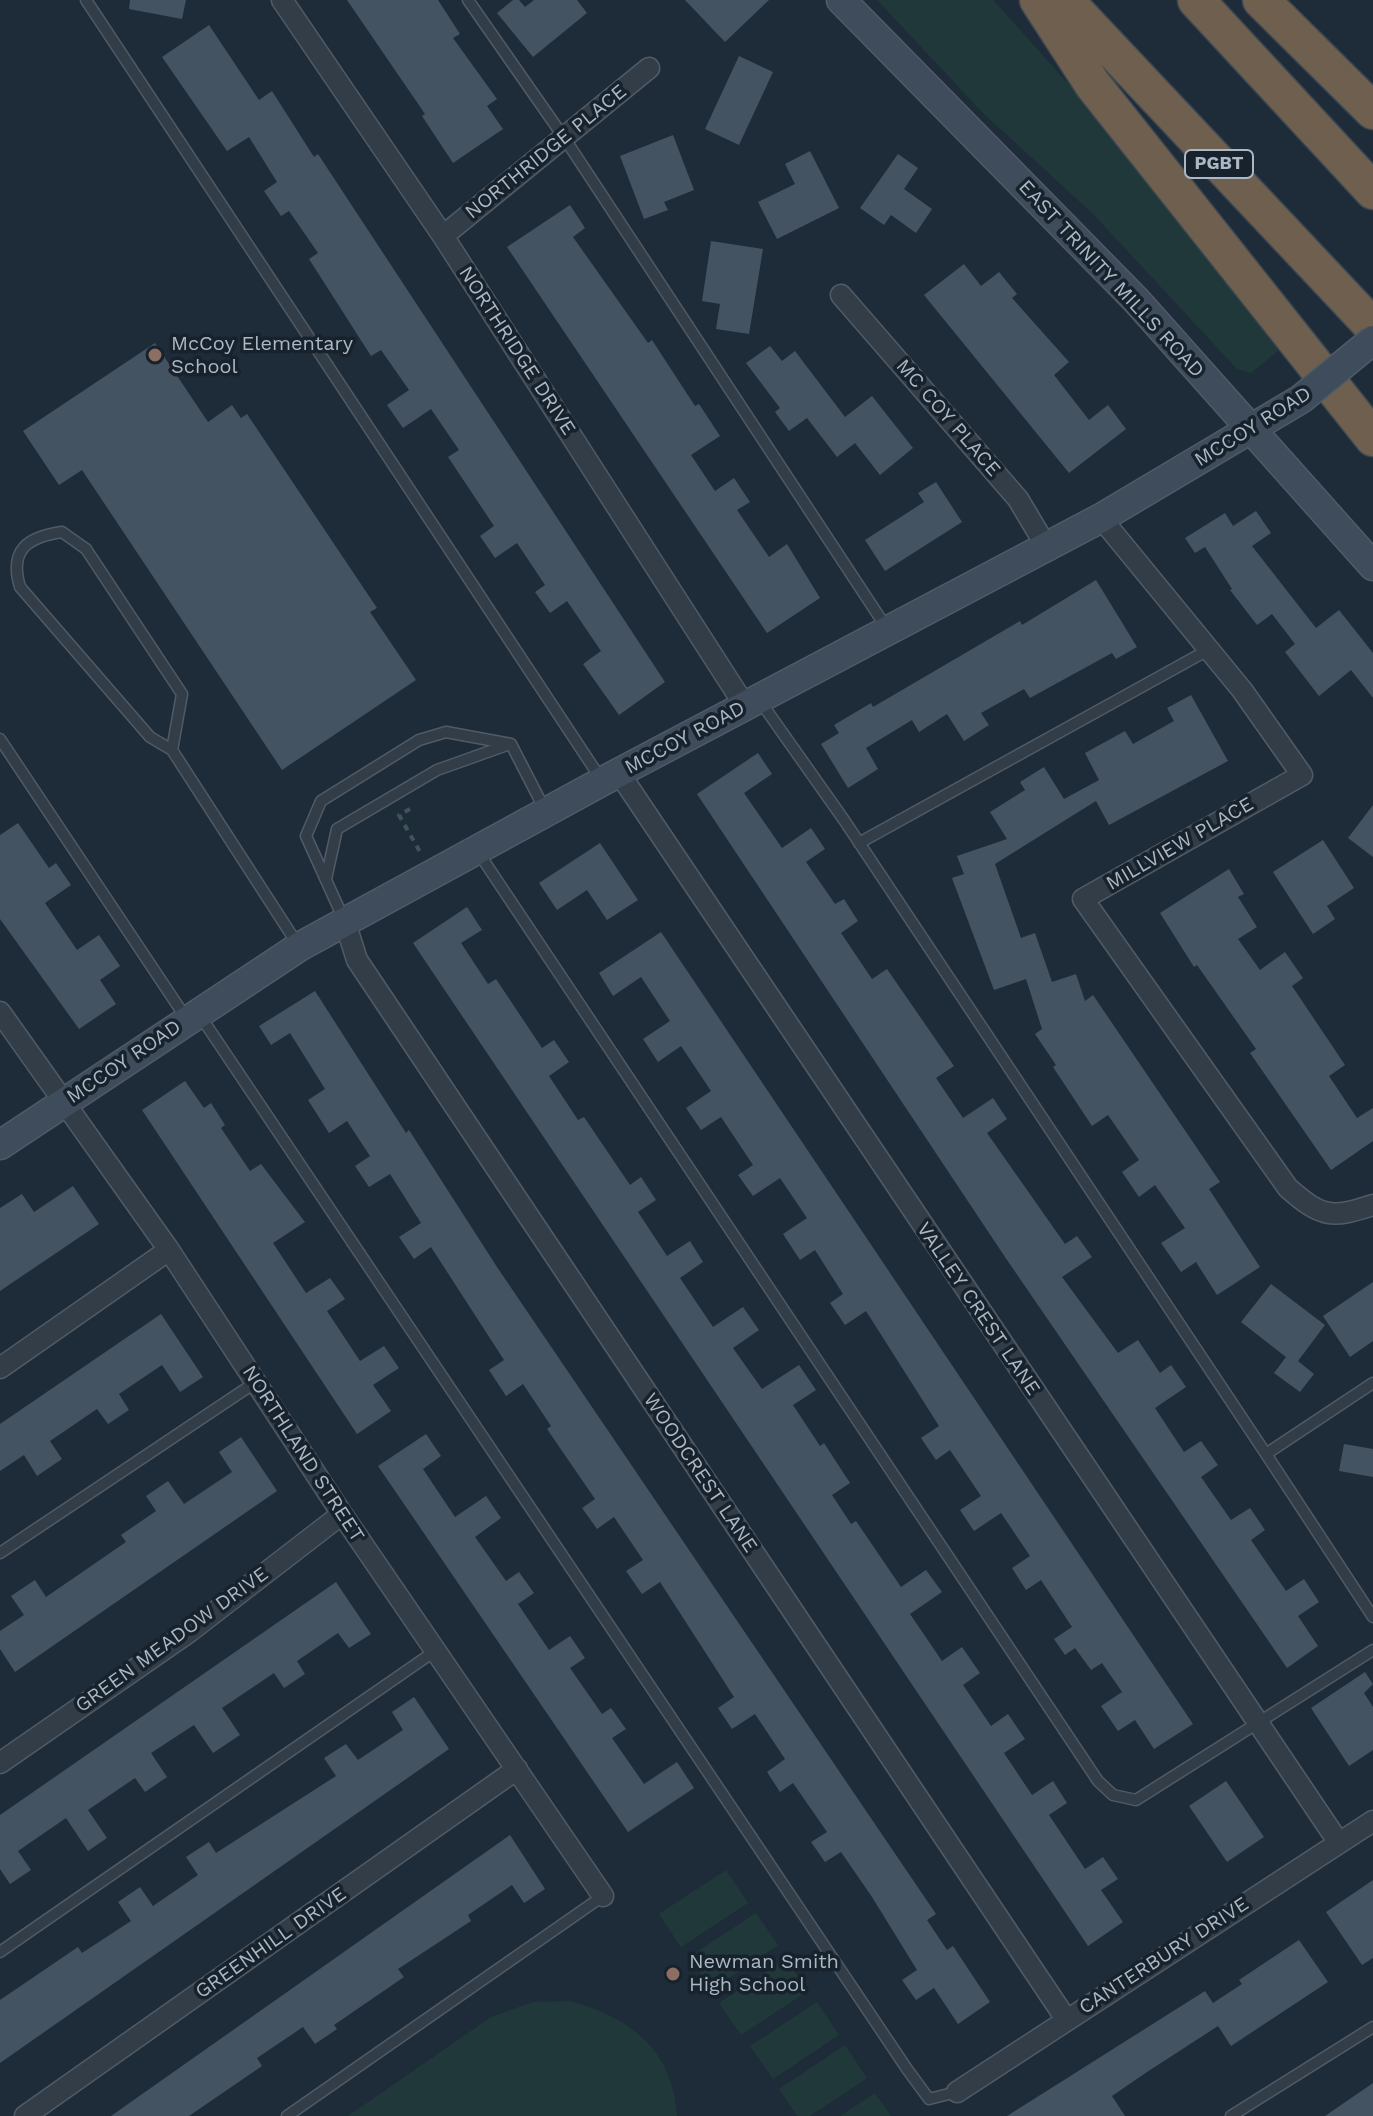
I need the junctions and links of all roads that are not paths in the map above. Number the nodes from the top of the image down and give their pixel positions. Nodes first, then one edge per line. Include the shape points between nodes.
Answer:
1 (86, 0) edge
2 (282, 0) edge
3 (468, 0) edge
4 (841, 0) edge
5 (1038, 0) edge
6 (1065, 0) edge
7 (1196, 0) edge
8 (1261, 0) edge
9 (649, 68) dead end
10 (1373, 111) edge
11 (565, 139) junction
12 (1373, 191) edge
13 (443, 236) junction
14 (841, 295) dead end
15 (1373, 327) edge
16 (1373, 340) edge
17 (1251, 432) junction
18 (1373, 438) edge
19 (1101, 518) junction
20 (1046, 546) junction
21 (1373, 566) edge
22 (889, 631) junction
23 (1208, 650) junction
24 (752, 703) junction
25 (0, 739) edge
26 (511, 744) junction
27 (172, 750) junction
28 (611, 777) junction
29 (546, 812) junction
30 (859, 843) junction
31 (476, 850) junction
32 (325, 880) junction
33 (345, 922) junction
34 (299, 947) junction
35 (0, 1012) edge
36 (192, 1016) junction
37 (66, 1101) junction
38 (0, 1145) edge
39 (1373, 1205) edge
40 (169, 1250) junction
41 (0, 1368) edge
42 (256, 1382) junction
43 (1373, 1383) edge
44 (1266, 1454) junction
45 (342, 1514) junction
46 (0, 1553) edge
47 (1373, 1617) edge
48 (1373, 1650) edge
49 (435, 1651) junction
50 (1259, 1724) junction
51 (0, 1763) edge
52 (517, 1769) junction
53 (1373, 1821) edge
54 (1339, 1843) junction
55 (603, 1896) joint
56 (0, 1952) edge
57 (1066, 2019) junction
58 (1373, 2027) edge
59 (957, 2092) joint
60 (25, 2116) edge
61 (287, 2116) edge
62 (1231, 2116) edge

1 - 28 lane
2 - 13 street, NORTHRIDGE DRIVE
3 - 11 lane
4 - 17 street, EAST TRINITY MILLS ROAD via 1136,300
5 - 18 highway via 1093,85
6 - 15 highway, PGBT
7 - 12 highway
8 - 10 highway
9 - 11 street, NORTHRIDGE PLACE
11 - 13 street, NORTHRIDGE PLACE
11 - 22 lane
13 - 24 street, NORTHRIDGE DRIVE
14 - 20 street, MC COY PLACE via 1018,499
16 - 17 street, MCCOY ROAD, bridge
17 - 19 street, MCCOY ROAD
17 - 21 street, EAST TRINITY MILLS ROAD
19 - 20 street, MCCOY ROAD
19 - 23 street, MILLVIEW PLACE
20 - 22 street, MCCOY ROAD
22 - 24 street, MCCOY ROAD
23 - 30 lane
23 - 39 street, MILLVIEW PLACE via 1302,775 1083,899 1288,1188 1315,1211 1342,1215
24 - 28 street, MCCOY ROAD
24 - 30 lane
25 - 36 lane
26 - 29 lane
26 - 32 lane via 437,770 337,829
26 - 32 lane via 446,732 419,740 321,801 306,836
27 - 27 lane via 182,694 86,549 62,532 38,536 23,547 14,568 20,587 150,737
27 - 34 lane
28 - 29 street, MCCOY ROAD
28 - 50 street, VALLEY CREST LANE
29 - 31 street, MCCOY ROAD
30 - 44 lane
31 - 33 street, MCCOY ROAD
31 - 50 lane via 1098,1781 1113,1795 1136,1800
32 - 33 lane
33 - 34 street, MCCOY ROAD
33 - 57 street, WOODCREST LANE via 357,960
34 - 36 street, MCCOY ROAD
35 - 37 street, NORTHLAND STREET
36 - 37 street, MCCOY ROAD
36 - 59 lane via 907,2069 929,2099
37 - 38 street, MCCOY ROAD
37 - 40 street, NORTHLAND STREET
40 - 41 street
40 - 42 street, NORTHLAND STREET
42 - 45 street, NORTHLAND STREET
42 - 46 lane
43 - 44 lane
44 - 47 lane
45 - 49 street, NORTHLAND STREET
45 - 51 street, GREEN MEADOW DRIVE via 189,1632
48 - 50 lane
49 - 52 street, NORTHLAND STREET
49 - 56 lane
50 - 54 street, VALLEY CREST LANE
52 - 55 street, NORTHLAND STREET
52 - 60 street, GREENHILL DRIVE
53 - 54 street, CANTERBURY DRIVE
54 - 57 street, CANTERBURY DRIVE
55 - 61 lane
57 - 59 street, CANTERBURY DRIVE
58 - 62 lane

